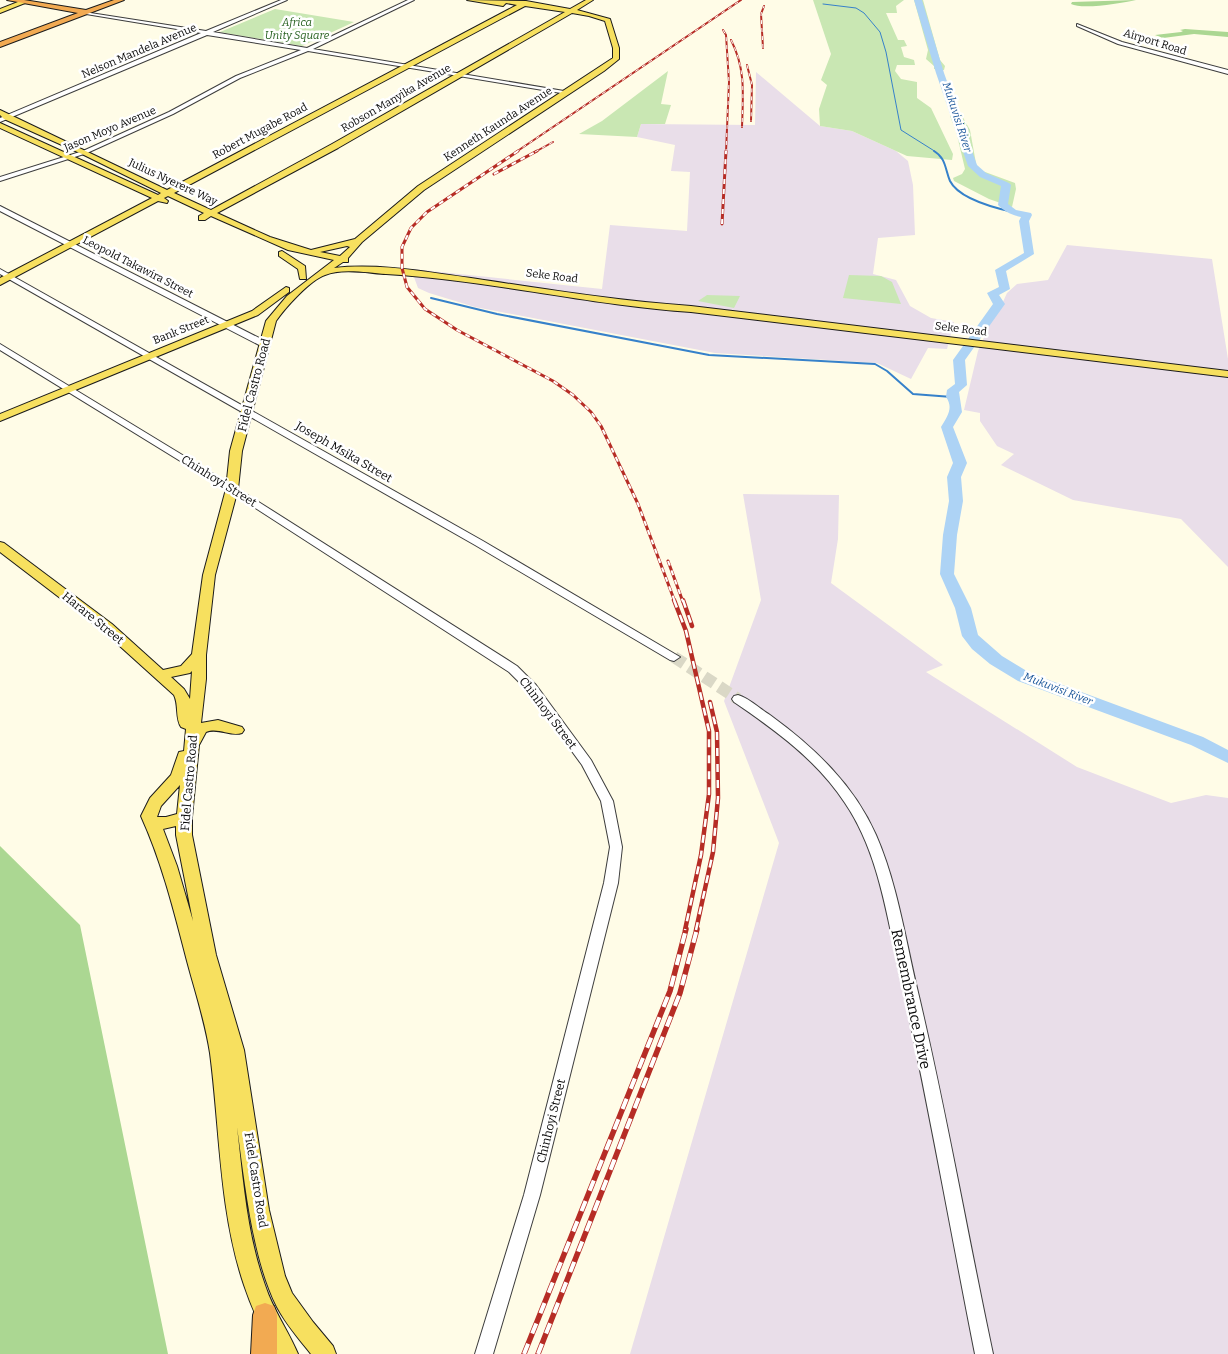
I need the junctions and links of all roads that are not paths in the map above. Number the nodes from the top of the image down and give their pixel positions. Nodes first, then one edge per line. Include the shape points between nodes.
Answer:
1 (110, 0) edge
2 (120, 0) edge
3 (285, 0) edge
4 (412, 0) edge
5 (470, 0) edge
6 (495, 0) edge
7 (531, 0) edge
8 (590, 0) edge
9 (20, 1) edge
10 (522, 5) junction
11 (0, 6) edge
12 (0, 11) edge
13 (83, 12) junction
14 (568, 12) junction
15 (1079, 25) dead end
16 (206, 32) junction
17 (0, 41) edge
18 (0, 45) edge
19 (308, 50) junction
20 (1141, 56) dead end
21 (408, 65) junction
22 (1228, 72) edge
23 (460, 74) junction
24 (1228, 77) edge
25 (568, 92) junction
26 (2, 116) edge
27 (0, 125) edge
28 (85, 152) junction
29 (71, 157) junction
30 (0, 179) edge
31 (167, 193) junction
32 (157, 199) junction
33 (0, 208) edge
34 (212, 213) junction
35 (202, 218) junction
36 (358, 240) junction
37 (70, 244) junction
38 (300, 250) junction
39 (350, 252) junction
40 (282, 254) junction
41 (341, 259) junction
42 (331, 261) junction
43 (352, 266) junction
44 (322, 268) junction
45 (0, 271) edge
46 (10, 276) junction
47 (304, 277) junction
48 (0, 282) edge
49 (227, 325) junction
50 (266, 345) junction
51 (0, 346) edge
52 (150, 356) junction
53 (1228, 374) edge
54 (71, 389) junction
55 (247, 410) junction
56 (0, 418) edge
57 (232, 488) junction
58 (0, 546) edge
59 (199, 655) junction
60 (674, 657) tunnel mouth
61 (160, 675) junction
62 (182, 694) joint
63 (738, 699) tunnel mouth
64 (237, 730) dead end
65 (192, 751) junction
66 (164, 795) junction
67 (188, 798) junction
68 (184, 817) junction
69 (153, 823) junction
70 (265, 1315) junction
71 (486, 1347) edge
72 (264, 1354) edge
73 (287, 1354) edge
74 (325, 1354) edge
75 (984, 1354) edge

1 - 13 highway
2 - 13 highway
3 - 16 street, Nelson Mandela Avenue
4 - 19 street, Jason Moyo Avenue
5 - 10 main road
6 - 10 main road
7 - 10 main road, Robert Mugabe Road
8 - 14 main road, Robson Manyika Avenue
9 - 11 main road
9 - 12 main road
9 - 13 highway
10 - 14 main road
10 - 21 main road, Robert Mugabe Road
13 - 16 street
13 - 17 highway
13 - 18 highway
14 - 23 main road, Robson Manyika Avenue
14 - 25 main road, Kenneth Kaunda Avenue via 608,20 617,52 616,59
15 - 22 street, Airport Road via 1120,43
16 - 19 street
16 - 26 street, Nelson Mandela Avenue
19 - 21 street
19 - 28 street, Jason Moyo Avenue
20 - 24 street, Airport Road
21 - 23 street
21 - 31 main road, Robert Mugabe Road
23 - 25 street
23 - 34 main road, Robson Manyika Avenue
25 - 36 main road, Kenneth Kaunda Avenue via 421,188
26 - 28 main road, Julius Nyerere Way
27 - 29 main road, Julius Nyerere Way
28 - 29 street, Jason Moyo Avenue
28 - 31 main road, Julius Nyerere Way
29 - 30 street, Jason Moyo Avenue
29 - 32 main road, Julius Nyerere Way
31 - 32 main road, Robert Mugabe Road
31 - 34 main road, Julius Nyerere Way
32 - 35 main road, Julius Nyerere Way
32 - 37 main road, Robert Mugabe Road
33 - 37 street, Leopold Takawira Street
34 - 35 main road, Robson Manyika Avenue
34 - 38 main road, Julius Nyerere Way via 267,239
35 - 40 main road, Julius Nyerere Way
36 - 38 main road via 330,248
36 - 39 main road, Fidel Castro Road
36 - 42 main road
37 - 46 main road, Robert Mugabe Road
37 - 49 street, Leopold Takawira Street
38 - 42 main road, Julius Nyerere Way
39 - 41 main road, Fidel Castro Road
39 - 43 main road
40 - 44 main road, Julius Nyerere Way
40 - 47 main road via 302,268
41 - 42 main road, Fidel Castro Road
41 - 43 main road
42 - 43 main road, Julius Nyerere Way
42 - 44 main road, Fidel Castro Road
43 - 44 main road
43 - 53 main road, Seke Road via 637,305
44 - 47 main road, Bank Street
44 - 50 main road, Fidel Castro Road via 279,308 270,322
45 - 46 street, Joseph Msika Street
46 - 48 main road, Robert Mugabe Road
46 - 52 street, Joseph Msika Street
47 - 49 main road, Bank Street via 261,310
49 - 50 street, Leopold Takawira Street
49 - 52 main road, Bank Street
50 - 55 main road, Fidel Castro Road
51 - 54 street, Chinhoyi Street
52 - 54 main road, Bank Street
52 - 55 street, Joseph Msika Street
54 - 56 main road, Bank Street
54 - 57 street, Chinhoyi Street
55 - 57 main road, Fidel Castro Road via 236,451
55 - 60 street, Joseph Msika Street
57 - 59 main road, Fidel Castro Road via 209,575
57 - 71 street, Chinhoyi Street via 513,669 532,688 586,764 607,801 616,847 611,882 532,1195
58 - 61 main road, Harare Street via 107,628
59 - 61 main road via 185,670
59 - 65 main road, Fidel Castro Road
61 - 62 main road, Harare Street
62 - 66 main road, Fidel Castro Road via 186,710 184,762 176,781
63 - 75 street, Remembrance Drive via 781,728 825,768 844,790 872,844 882,872 915,1010
64 - 65 main road via 215,724 204,727 198,733
65 - 67 main road, Fidel Castro Road
66 - 67 main road
66 - 69 main road, Fidel Castro Road via 150,810
67 - 68 main road, Fidel Castro Road
68 - 69 main road via 167,823
68 - 74 main road, Fidel Castro Road via 186,851 208,955 236,1050 259,1210 275,1278 305,1330
69 - 70 main road, Fidel Castro Road via 190,938 213,1025 241,1236
70 - 72 highway
70 - 73 main road, Fidel Castro Road

